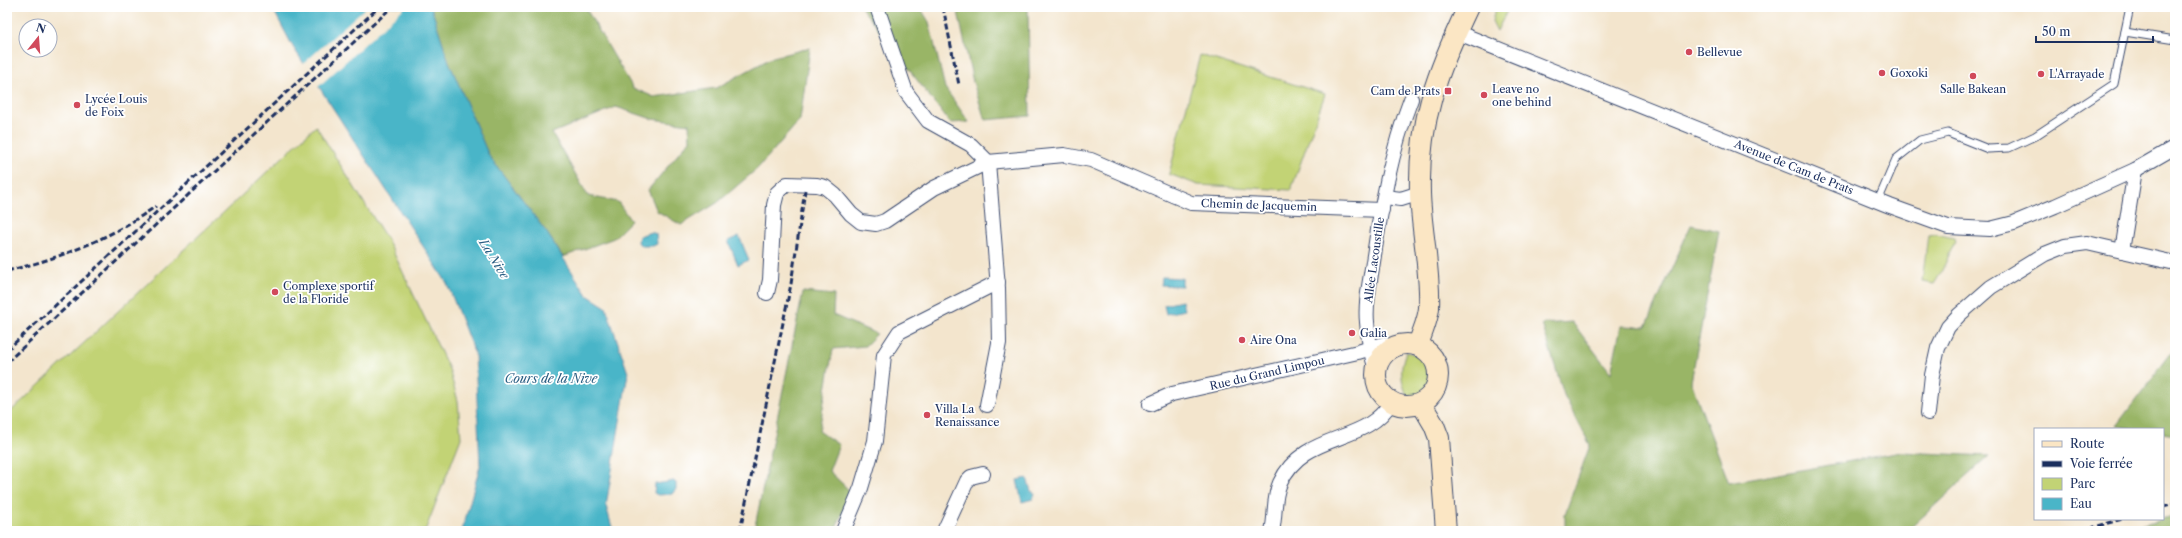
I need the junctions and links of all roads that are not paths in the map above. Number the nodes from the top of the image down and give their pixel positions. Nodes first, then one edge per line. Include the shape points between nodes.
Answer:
1 (877, 7) edge
2 (1468, 7) edge
3 (2130, 7) edge
4 (1456, 32) junction
5 (2125, 32) junction
6 (2175, 40) edge
7 (1411, 99) dead end
8 (2175, 147) edge
9 (988, 162) junction
10 (2135, 170) junction
11 (1420, 193) junction
12 (1878, 201) junction
13 (1383, 203) junction
14 (2122, 251) junction
15 (2175, 263) edge
16 (998, 282) junction
17 (767, 293) dead end
18 (1367, 324) junction
19 (1388, 346) junction
20 (1418, 346) junction
21 (1370, 348) junction
22 (1376, 370) junction
23 (1392, 402) junction
24 (1150, 404) dead end
25 (1421, 404) junction
26 (987, 405) dead end
27 (1928, 413) dead end
28 (983, 474) dead end
29 (843, 531) edge
30 (944, 531) edge
31 (1272, 531) edge
32 (1446, 531) edge

1 - 9 street via 906,92 928,121 971,145
2 - 4 main road
3 - 5 lane
4 - 11 main road via 1436,81 1425,118
4 - 12 street, Avenue de Cam de Prats
5 - 6 lane
5 - 12 lane via 2114,84 2096,97 2035,136 2008,148 1988,149 1948,133 1920,140 1896,159
7 - 13 street, Allée Lacoustille via 1397,136
8 - 10 street, Avenue de Cam de Prats
9 - 13 street, Chemin de Jacquemin via 1076,156 1191,203
9 - 16 street
9 - 17 street, Chemin de Jacquemin via 934,188 876,224 861,222 825,187 787,184 777,193 774,205
10 - 12 street, Avenue de Cam de Prats via 2014,223 1990,229 1948,226
10 - 14 street
11 - 13 street
11 - 20 main road via 1429,309
13 - 18 street, Allée Lacoustille via 1367,304
14 - 15 street
14 - 27 street via 2087,243 2065,246 2045,254 1972,302 1948,327 1938,348
16 - 26 street via 999,343
16 - 29 street via 898,332 884,355 875,441 861,488
18 - 19 street via 1380,342
18 - 21 street, Allée Lacoustille
19 - 20 main road
19 - 21 street, Rue du Grand Limpou
19 - 22 main road
20 - 25 main road via 1427,351 1438,368 1435,389
21 - 22 street, Allée Lacoustille
21 - 24 street, Rue du Grand Limpou via 1172,394
22 - 23 main road via 1379,388
23 - 25 main road via 1401,406
23 - 31 street via 1372,425 1314,447 1301,456 1280,482 1276,494
25 - 32 main road via 1434,425 1438,438
28 - 30 street via 971,477 967,481

